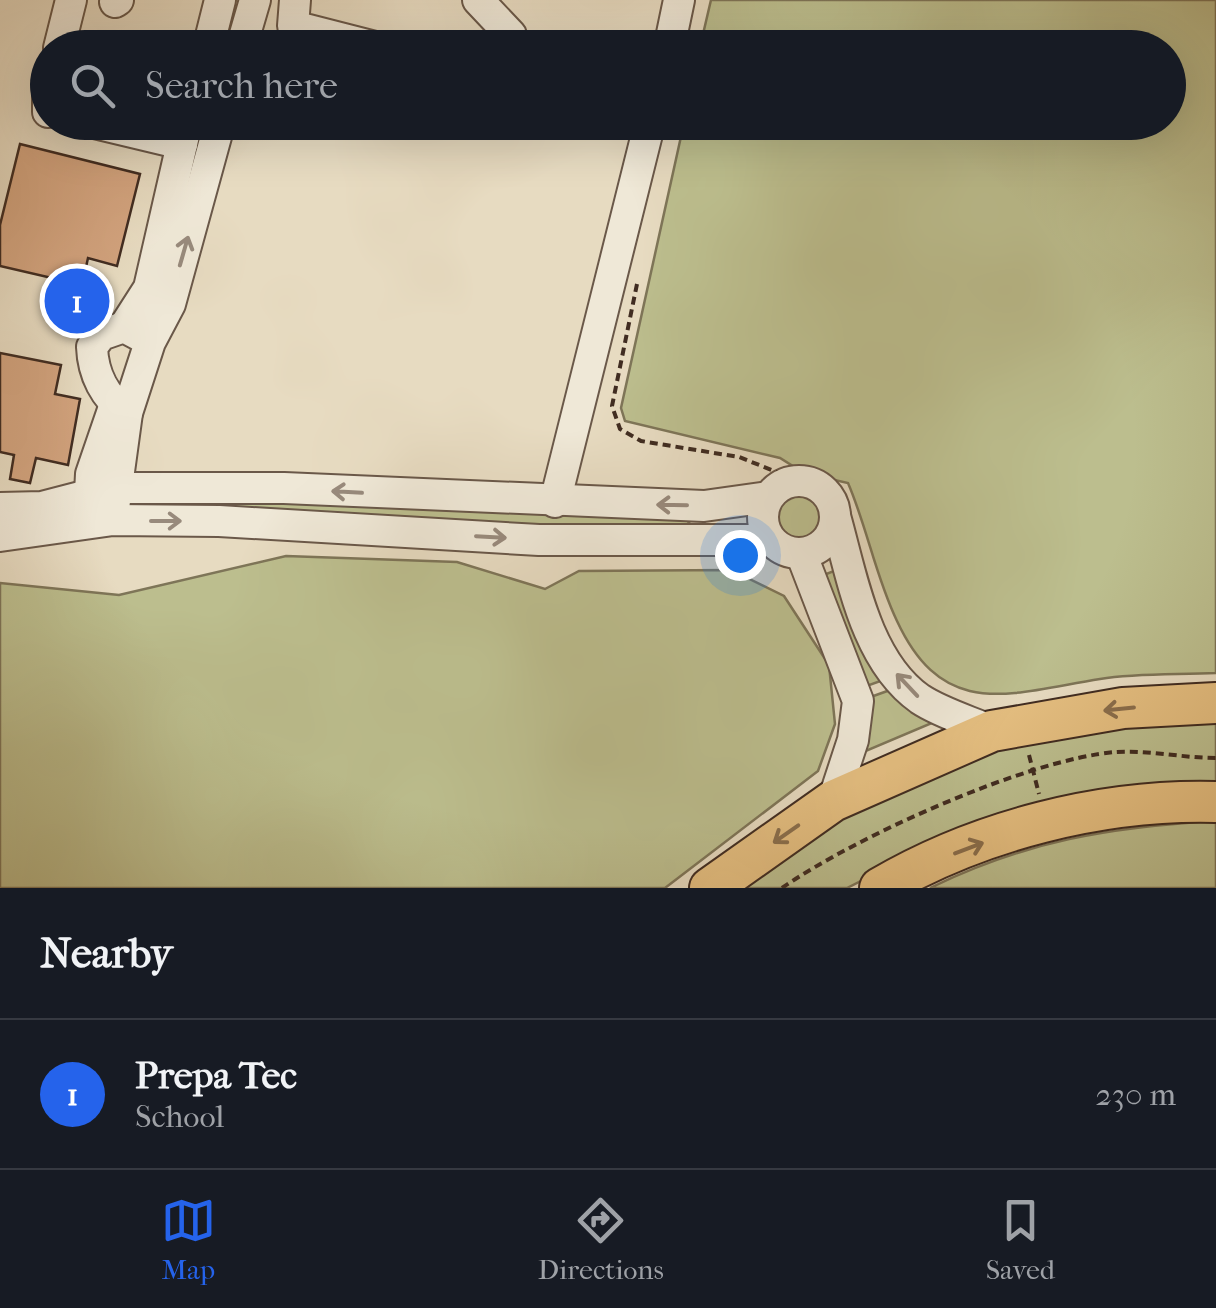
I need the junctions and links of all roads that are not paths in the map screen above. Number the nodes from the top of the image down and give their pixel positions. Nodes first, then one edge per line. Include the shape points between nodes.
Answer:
1 (71, 0) edge
2 (220, 0) edge
3 (254, 0) edge
4 (296, 0) edge
5 (478, 0) edge
6 (660, 0) edge
7 (679, 0) edge
8 (64, 30) edge
9 (212, 30) edge
10 (246, 30) edge
11 (304, 30) edge
12 (506, 30) edge
13 (667, 30) edge
14 (673, 30) edge
15 (183, 140) edge
16 (215, 140) edge
17 (645, 140) edge
18 (137, 334) junction
19 (121, 409) junction
20 (768, 497) junction
21 (554, 502) junction
22 (102, 507) junction
23 (0, 508) edge
24 (835, 516) junction
25 (0, 536) edge
26 (769, 540) junction
27 (801, 553) junction
28 (1216, 703) edge
29 (1007, 728) junction
30 (833, 801) junction
31 (1216, 802) edge
32 (710, 888) edge
33 (880, 888) edge

1 - 8 street
2 - 9 street
3 - 10 street
4 - 11 street via 290,22
5 - 12 street
6 - 13 street
7 - 14 street
15 - 18 street
18 -> 16 street via 170,304
17 - 21 street
18 - 19 street
18 - 19 street via 101,335 92,348 96,376
19 - 22 street
20 -> 21 street via 704,506
20 - 24 street via 802,482 825,493
20 - 26 street via 763,523
21 -> 22 street via 284,488
22 - 23 street
22 - 25 street
22 -> 26 street via 540,540
24 - 27 street via 826,541
29 -> 24 street via 920,698 901,680 868,628
26 - 27 street
27 - 30 street via 858,701
28 -> 29 main road via 1124,708
29 - 30 main road
30 -> 32 main road
33 -> 31 main road via 925,863 1103,808

